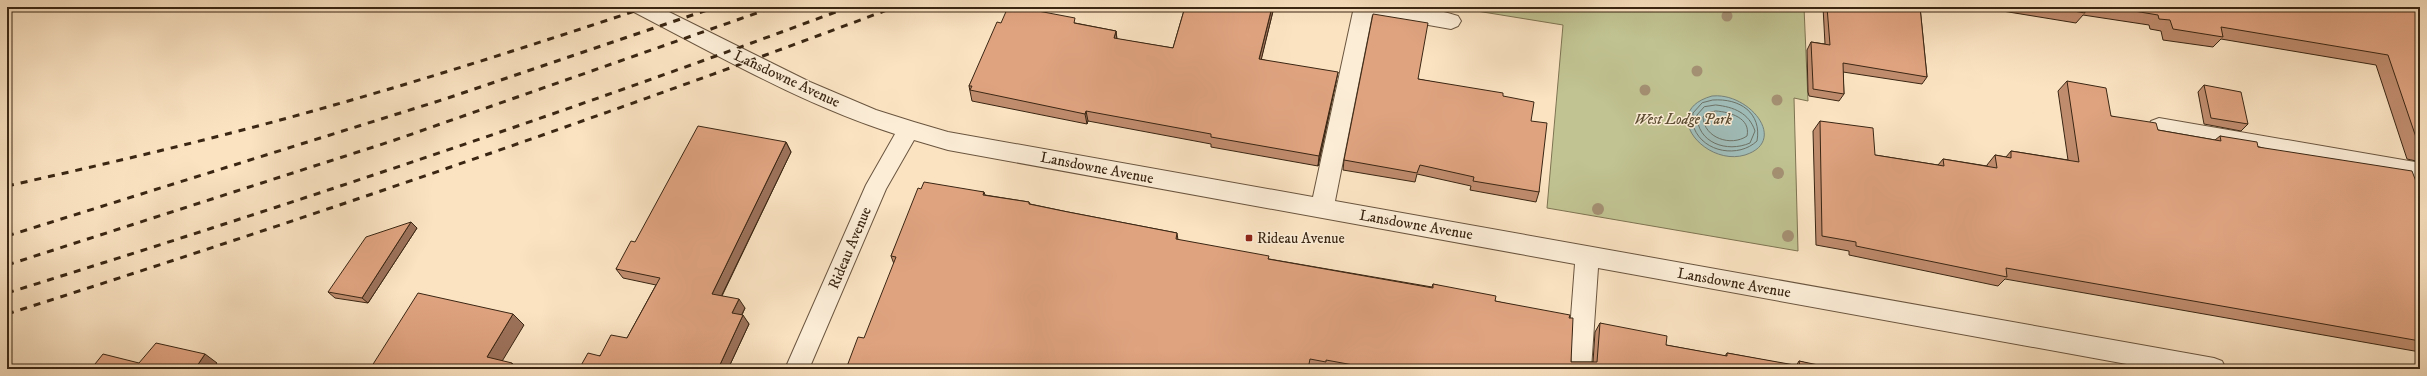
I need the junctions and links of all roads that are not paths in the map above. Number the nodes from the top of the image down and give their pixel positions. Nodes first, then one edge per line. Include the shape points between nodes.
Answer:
1 (641, 7) edge
2 (1364, 7) edge
3 (1368, 7) edge
4 (1451, 21) dead end
5 (2159, 127) edge
6 (909, 130) junction
7 (2420, 205) edge
8 (1322, 208) junction
9 (1587, 257) junction
10 (798, 369) edge
11 (1578, 369) edge
12 (2214, 369) edge

1 - 6 street, Lansdowne Avenue via 800,87
2 - 8 street
3 - 4 street
5 - 7 street via 2407,168
6 - 8 street, Lansdowne Avenue via 956,142
6 - 10 street, Rideau Avenue via 877,185
8 - 9 street, Lansdowne Avenue
9 - 11 street
9 - 12 street, Lansdowne Avenue

